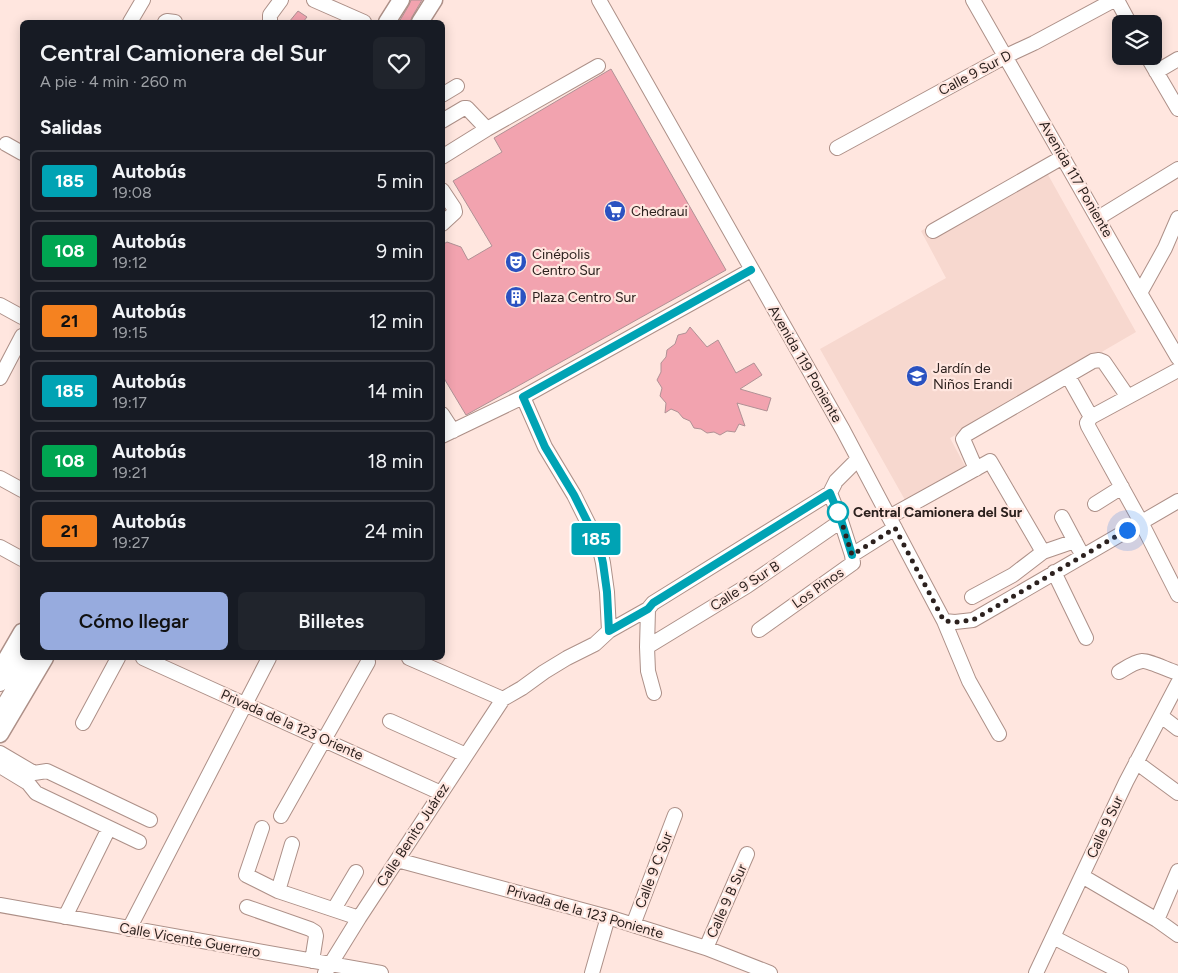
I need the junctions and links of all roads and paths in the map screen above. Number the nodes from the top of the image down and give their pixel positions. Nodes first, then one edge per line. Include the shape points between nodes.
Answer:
1 (143, 0) edge
2 (281, 0) edge
3 (314, 0) edge
4 (401, 0) edge
5 (409, 0) edge
6 (425, 0) edge
7 (434, 0) edge
8 (599, 0) edge
9 (973, 0) edge
10 (1116, 0) edge
11 (1094, 5) edge
12 (1125, 15) edge
13 (341, 18) edge
14 (131, 20) edge
15 (270, 20) edge
16 (388, 20) edge
17 (397, 20) edge
18 (413, 20) edge
19 (421, 20) edge
20 (1006, 56) junction
21 (1178, 59) edge
22 (1152, 65) edge
23 (598, 66) dead end
24 (1156, 72) junction
25 (457, 86) dead end
26 (445, 93) edge
27 (1178, 109) edge
28 (445, 119) edge
29 (487, 129) junction
30 (6, 144) dead end
31 (837, 148) dead end
32 (20, 152) edge
33 (445, 155) edge
34 (1063, 157) junction
35 (1178, 169) edge
36 (445, 194) edge
37 (1098, 218) junction
38 (1178, 218) edge
39 (445, 221) edge
40 (933, 231) dead end
41 (751, 270) junction
42 (1140, 294) junction
43 (0, 305) edge
44 (20, 316) edge
45 (20, 340) edge
46 (1178, 358) edge
47 (1178, 370) edge
48 (1068, 376) junction
49 (0, 378) edge
50 (523, 397) junction
51 (1128, 397) junction
52 (1091, 417) junction
53 (448, 434) edge
54 (858, 459) junction
55 (976, 469) junction
56 (0, 478) edge
57 (1122, 487) junction
58 (20, 489) edge
59 (830, 493) junction
60 (1178, 501) edge
61 (1095, 504) dead end
62 (1062, 517) dead end
63 (841, 520) junction
64 (892, 522) junction
65 (1141, 522) junction
66 (1075, 541) junction
67 (0, 547) edge
68 (1043, 552) junction
69 (852, 555) junction
70 (1083, 556) junction
71 (20, 558) edge
72 (1054, 572) junction
73 (1178, 596) edge
74 (972, 598) dead end
75 (648, 609) junction
76 (944, 621) junction
77 (760, 630) dead end
78 (609, 631) junction
79 (20, 635) edge
80 (1086, 638) dead end
81 (647, 647) junction
82 (20, 651) edge
83 (31, 660) edge
84 (45, 660) edge
85 (117, 660) edge
86 (147, 660) edge
87 (268, 660) edge
88 (414, 660) edge
89 (368, 662) dead end
90 (0, 670) edge
91 (1119, 672) dead end
92 (1178, 673) edge
93 (1178, 683) edge
94 (0, 684) edge
95 (654, 694) dead end
96 (503, 699) junction
97 (245, 704) junction
98 (0, 711) edge
99 (1161, 716) junction
100 (390, 720) dead end
101 (83, 723) dead end
102 (1178, 729) edge
103 (0, 734) edge
104 (999, 734) dead end
105 (324, 740) junction
106 (0, 753) edge
107 (466, 755) junction
108 (1136, 762) junction
109 (0, 766) edge
110 (31, 778) junction
111 (441, 793) junction
112 (1178, 793) edge
113 (675, 814) dead end
114 (281, 816) dead end
115 (150, 820) dead end
116 (109, 828) junction
117 (262, 828) dead end
118 (139, 842) dead end
119 (292, 844) dead end
120 (747, 854) dead end
121 (398, 860) junction
122 (1178, 871) edge
123 (356, 872) dead end
124 (1082, 876) junction
125 (278, 891) junction
126 (0, 905) edge
127 (247, 907) dead end
128 (334, 909) junction
129 (65, 917) junction
130 (608, 917) junction
131 (359, 918) junction
132 (1157, 920) junction
133 (633, 925) junction
134 (129, 929) junction
135 (1178, 935) edge
136 (1053, 937) junction
137 (706, 948) junction
138 (312, 961) junction
139 (328, 969) edge
140 (1121, 972) dead end
141 (381, 973) edge
142 (592, 973) edge
143 (770, 973) edge
144 (1036, 973) edge

1 - 14 street
2 - 15 street
3 - 13 street
4 - 16 main road
5 - 17 street
6 - 18 street
7 - 19 main road
8 - 41 street, Avenida 119 Poniente
9 - 20 street, Avenida 117 Poniente
10 - 11 street, Calle 9 Sur D
10 - 12 street
11 - 20 street, Calle 9 Sur D
20 - 31 street, Calle 9 Sur D
20 - 34 street, Avenida 117 Poniente
21 - 24 street
22 - 24 street
23 - 29 street
24 - 27 street
25 - 26 street
28 - 29 street via 468,108
29 - 33 street
30 - 32 street
34 - 37 street, Avenida 117 Poniente
34 - 40 street
35 - 37 street
36 - 39 street via 455,212
37 - 42 street, Avenida 117 Poniente
38 - 42 street
41 - 50 street
41 - 54 street, Avenida 119 Poniente
42 - 46 street, Avenida 117 Poniente
43 - 44 street
45 - 49 street
47 - 51 street
48 - 51 street via 1100,360
48 - 52 street
48 - 55 street via 967,434 963,439
50 - 53 street
50 - 78 street via 545,447 599,545 607,592
51 - 52 street
52 - 57 street via 1088,426
54 - 59 street via 836,481
54 - 64 street, Avenida 119 Poniente
55 - 64 street, Los Pinos
55 - 68 street, Los Pinos via 990,460
56 - 58 street
57 - 61 street
57 - 65 street
59 - 63 street
59 - 75 street
60 - 65 street
62 - 66 street
63 - 69 street
63 - 81 street, Calle 9 Sur B via 747,586
64 - 69 street, Los Pinos
64 - 76 street, Avenida 119 Poniente
65 - 70 street
65 - 73 street
66 - 68 street
66 - 70 street
67 - 71 street
68 - 74 street via 1013,575
69 - 77 street, Los Pinos via 853,563
70 - 72 street
72 - 76 street via 973,620
72 - 80 street
75 - 78 street
75 - 81 street
76 - 104 street, Avenida 119 Poniente via 968,681
78 - 96 street via 595,644
79 - 90 main road
81 - 95 street via 648,671
82 - 94 street
83 - 98 street
84 - 103 main road
85 - 101 street
86 - 97 street, Privada de la 123 Oriente
87 - 97 street
88 - 96 street
89 - 105 street
91 - 92 street via 1147,661
93 - 99 street, Calle 9 Sur
96 - 107 street, Calle Benito Juárez
97 - 105 street, Privada de la 123 Oriente
97 - 134 street
99 - 102 street
99 - 108 street, Calle 9 Sur
100 - 107 street
105 - 111 street, Privada de la 123 Oriente
105 - 114 street
106 - 110 street
107 - 111 street, Calle Benito Juárez
108 - 112 street
108 - 124 street, Calle 9 Sur
109 - 110 street
110 - 115 street via 47,772
110 - 116 street via 36,793
111 - 121 street, Calle Benito Juárez
113 - 133 street, Calle 9 C Sur
116 - 118 street
116 - 129 street
117 - 125 street via 246,875
119 - 125 street
120 - 137 street, Calle 9 B Sur
121 - 130 street, Privada de la 123 Poniente
121 - 131 street, Calle Benito Juárez
122 - 132 street
123 - 128 street
124 - 132 street
124 - 136 street, Calle 9 Sur
125 - 128 street
126 - 129 street, Calle Vicente Guerrero
127 - 138 street via 315,932
128 - 131 street
129 - 134 street, Calle Vicente Guerrero
130 - 133 street, Privada de la 123 Poniente
130 - 142 street
131 - 139 street, Calle Benito Juárez
132 - 135 street
133 - 137 street, Privada de la 123 Poniente
134 - 138 street, Calle Vicente Guerrero
136 - 140 street
136 - 144 street, Calle 9 Sur
137 - 143 street, Privada de la 123 Poniente
138 - 139 street, Calle Vicente Guerrero
139 - 141 street, Calle Vicente Guerrero

